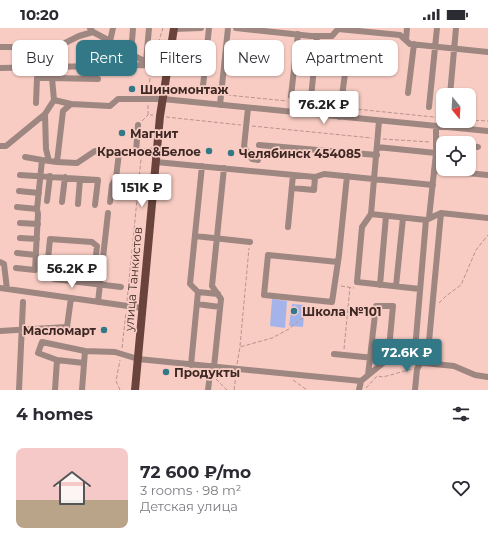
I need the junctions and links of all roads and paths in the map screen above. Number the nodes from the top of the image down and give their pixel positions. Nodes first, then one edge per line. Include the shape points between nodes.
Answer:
1 (113, 28) edge
2 (133, 28) edge
3 (149, 28) edge
4 (162, 28) edge
5 (174, 28) edge
6 (201, 28) edge
7 (209, 28) edge
8 (228, 28) edge
9 (236, 28) edge
10 (312, 28) edge
11 (407, 28) edge
12 (437, 28) edge
13 (456, 28) edge
14 (338, 29) edge
15 (92, 30) edge
16 (290, 31) edge
17 (298, 34) junction
18 (314, 36) junction
19 (108, 40) edge
20 (110, 40) edge
21 (132, 40) edge
22 (149, 40) edge
23 (157, 40) edge
24 (172, 40) edge
25 (406, 40) junction
26 (414, 44) junction
27 (0, 47) edge
28 (436, 47) junction
29 (454, 49) junction
30 (488, 52) edge
31 (145, 64) edge
32 (0, 68) edge
33 (148, 76) edge
34 (166, 76) edge
35 (345, 76) edge
36 (52, 78) junction
37 (98, 79) dead end
38 (203, 86) dead end
39 (451, 88) edge
40 (408, 93) dead end
41 (148, 99) junction
42 (163, 99) junction
43 (54, 100) junction
44 (36, 103) dead end
45 (71, 104) junction
46 (220, 105) junction
47 (429, 107) dead end
48 (248, 108) junction
49 (45, 114) junction
50 (148, 114) junction
51 (160, 116) junction
52 (339, 118) junction
53 (476, 120) edge
54 (379, 121) junction
55 (488, 121) edge
56 (138, 125) joint
57 (247, 125) junction
58 (436, 126) edge
59 (470, 128) edge
60 (488, 131) edge
61 (378, 138) junction
62 (436, 143) edge
63 (259, 145) dead end
64 (0, 146) edge
65 (377, 147) junction
66 (157, 150) junction
67 (139, 152) junction
68 (436, 153) joint
69 (119, 154) junction
70 (377, 155) junction
71 (25, 157) dead end
72 (46, 160) junction
73 (258, 160) dead end
74 (57, 162) junction
75 (156, 162) junction
76 (202, 166) junction
77 (224, 168) junction
78 (434, 170) junction
79 (20, 175) dead end
80 (293, 175) junction
81 (488, 175) edge
82 (50, 176) junction
83 (347, 176) junction
84 (41, 177) junction
85 (65, 177) junction
86 (315, 177) junction
87 (80, 179) junction
88 (374, 179) junction
89 (432, 185) junction
90 (292, 188) junction
91 (19, 191) dead end
92 (39, 193) junction
93 (47, 201) dead end
94 (62, 202) dead end
95 (110, 202) dead end
96 (78, 204) dead end
97 (95, 206) dead end
98 (17, 207) dead end
99 (37, 209) junction
100 (108, 213) dead end
101 (441, 213) junction
102 (371, 214) junction
103 (386, 216) junction
104 (403, 218) junction
105 (488, 218) edge
106 (427, 219) junction
107 (20, 223) dead end
108 (38, 224) junction
109 (288, 227) dead end
110 (488, 235) edge
111 (195, 236) junction
112 (20, 238) dead end
113 (217, 238) junction
114 (37, 239) junction
115 (250, 242) joint
116 (17, 253) dead end
117 (36, 255) junction
118 (0, 262) edge
119 (338, 262) junction
120 (16, 268) dead end
121 (93, 283) junction
122 (100, 284) junction
123 (380, 284) junction
124 (335, 286) junction
125 (396, 286) junction
126 (121, 287) dead end
127 (350, 287) junction
128 (0, 288) edge
129 (354, 288) dead end
130 (7, 289) junction
131 (420, 291) junction
132 (198, 292) junction
133 (218, 294) junction
134 (433, 295) junction
135 (72, 298) junction
136 (23, 302) dead end
137 (98, 302) junction
138 (327, 302) junction
139 (197, 304) junction
140 (126, 306) junction
141 (220, 307) junction
142 (142, 308) junction
143 (431, 311) junction
144 (22, 329) junction
145 (0, 332) edge
146 (240, 347) junction
147 (85, 351) junction
148 (121, 354) junction
149 (334, 354) dead end
150 (344, 355) junction
151 (371, 358) junction
152 (138, 359) junction
153 (388, 359) junction
154 (57, 360) junction
155 (414, 362) junction
156 (84, 363) junction
157 (424, 363) junction
158 (190, 364) junction
159 (212, 367) junction
160 (236, 369) junction
161 (417, 369) junction
162 (284, 374) junction
163 (368, 375) junction
164 (488, 377) edge
165 (209, 379) junction
166 (361, 381) junction
167 (19, 390) edge
168 (55, 390) edge
169 (82, 390) edge
170 (120, 390) edge
171 (135, 390) edge
172 (208, 390) edge
173 (227, 390) edge
174 (234, 390) edge
175 (307, 390) edge
176 (359, 390) edge
177 (364, 390) edge
178 (415, 390) edge

1 - 20 street
2 - 21 street
3 - 22 street
4 - 23 path
5 - 6 street
5 - 24 main road, улица Танкистов
7 - 38 street
8 - 46 street
9 - 16 street
10 - 18 street
11 - 25 street
12 - 28 street
13 - 29 street
14 - 18 street via 332,36
14 - 25 street via 400,35
15 - 19 street
15 - 27 street via 57,47
16 - 17 street
17 - 18 street
17 - 18 street via 291,96 311,98
25 - 26 street
26 - 28 street
26 - 40 street
28 - 29 street
28 - 47 street
29 - 30 street
29 - 39 street
31 - 32 street
33 - 41 path
34 - 42 main road, улица Танкистов
35 - 52 street
36 - 37 street
36 - 43 street
36 - 44 street via 37,78
41 - 42 street
41 - 45 street via 118,98 110,106
41 - 50 path
42 - 46 street
42 - 51 main road, улица Танкистов
43 - 45 street
43 - 49 street
45 - 74 street via 63,111
46 - 48 street
48 - 52 street
48 - 57 street
49 - 64 street via 6,146
49 - 72 street
50 - 51 path
50 - 56 path
51 - 57 path
51 - 66 main road, улица Танкистов
52 - 54 street
53 - 55 path
54 - 58 street
54 - 61 street
56 - 67 street
57 - 61 path
57 - 73 street via 244,147 252,159
59 - 60 street
61 - 62 path
61 - 65 street
63 - 70 street
65 - 68 street
65 - 70 street
66 - 67 street
66 - 75 main road, улица Танкистов
67 - 69 street
67 - 140 path
68 - 78 street
69 - 74 street via 95,151 77,163
69 - 95 street
70 - 88 street
71 - 72 street
72 - 74 street
72 - 84 street
75 - 76 street
75 - 142 main road, улица Танкистов
76 - 77 street
76 - 111 street
77 - 80 street
77 - 113 street
78 - 81 street
78 - 89 street
79 - 84 street
80 - 86 street
80 - 90 street
82 - 84 street
82 - 85 street
82 - 93 street
83 - 86 street via 324,174
83 - 88 street
83 - 119 street
84 - 92 street
85 - 87 street
85 - 94 street
86 - 90 street via 314,190
87 - 96 street
87 - 97 street via 98,180
88 - 89 street
88 - 102 street
89 - 106 street
90 - 109 street
91 - 92 street
92 - 99 street
98 - 99 street
99 - 108 street
100 - 122 street
101 - 105 street
101 - 106 street
101 - 134 street
102 - 103 street
102 - 123 street via 362,227 357,282
103 - 104 street
103 - 123 street
104 - 106 street
104 - 125 street
106 - 131 street
107 - 108 street
108 - 114 street
110 - 143 path via 476,250 462,285
111 - 113 street
111 - 132 street via 190,284
112 - 114 street
113 - 115 street
113 - 133 street via 212,286
114 - 117 street
115 - 146 path
116 - 117 street
117 - 120 street via 35,270
118 - 130 street via 4,264
119 - 124 street
119 - 138 street via 268,255 264,295
121 - 121 street via 54,279 47,269 50,239 92,242 97,246
121 - 122 street
122 - 126 street
122 - 137 street
123 - 125 street
124 - 127 path
124 - 138 street via 332,302
125 - 131 street
127 - 129 path
127 - 150 path
128 - 130 street
130 - 135 street
131 - 134 street
131 - 155 street
132 - 133 street
132 - 139 street
133 - 141 street via 221,299
134 - 143 street
135 - 137 street
135 - 144 street via 67,327
136 - 144 street
137 - 140 street
138 - 146 path via 314,308 289,329 272,338
139 - 141 street
139 - 158 street
140 - 142 street
140 - 148 path
141 - 159 street
142 - 152 main road, улица Танкистов
143 - 157 street
144 - 145 street
144 - 167 street
146 - 160 path
147 - 148 street
147 - 154 street via 42,342 38,353
147 - 156 street
148 - 152 street
148 - 170 path via 116,381
149 - 150 street
150 - 151 street
151 - 153 street
151 - 153 street via 376,306 393,306
151 - 163 street
152 - 158 street
152 - 171 main road, улица Танкистов
153 - 155 street
153 - 163 street
154 - 156 street
154 - 168 street
155 - 157 street
156 - 169 street
157 - 161 street
157 - 164 street via 454,366 475,375
158 - 159 street
159 - 160 street
159 - 165 street
160 - 162 street
160 - 174 path
161 - 177 path via 383,377 377,376
161 - 178 street
162 - 166 street
162 - 175 path
163 - 166 street
165 - 172 street
165 - 173 path via 217,380
166 - 176 street

